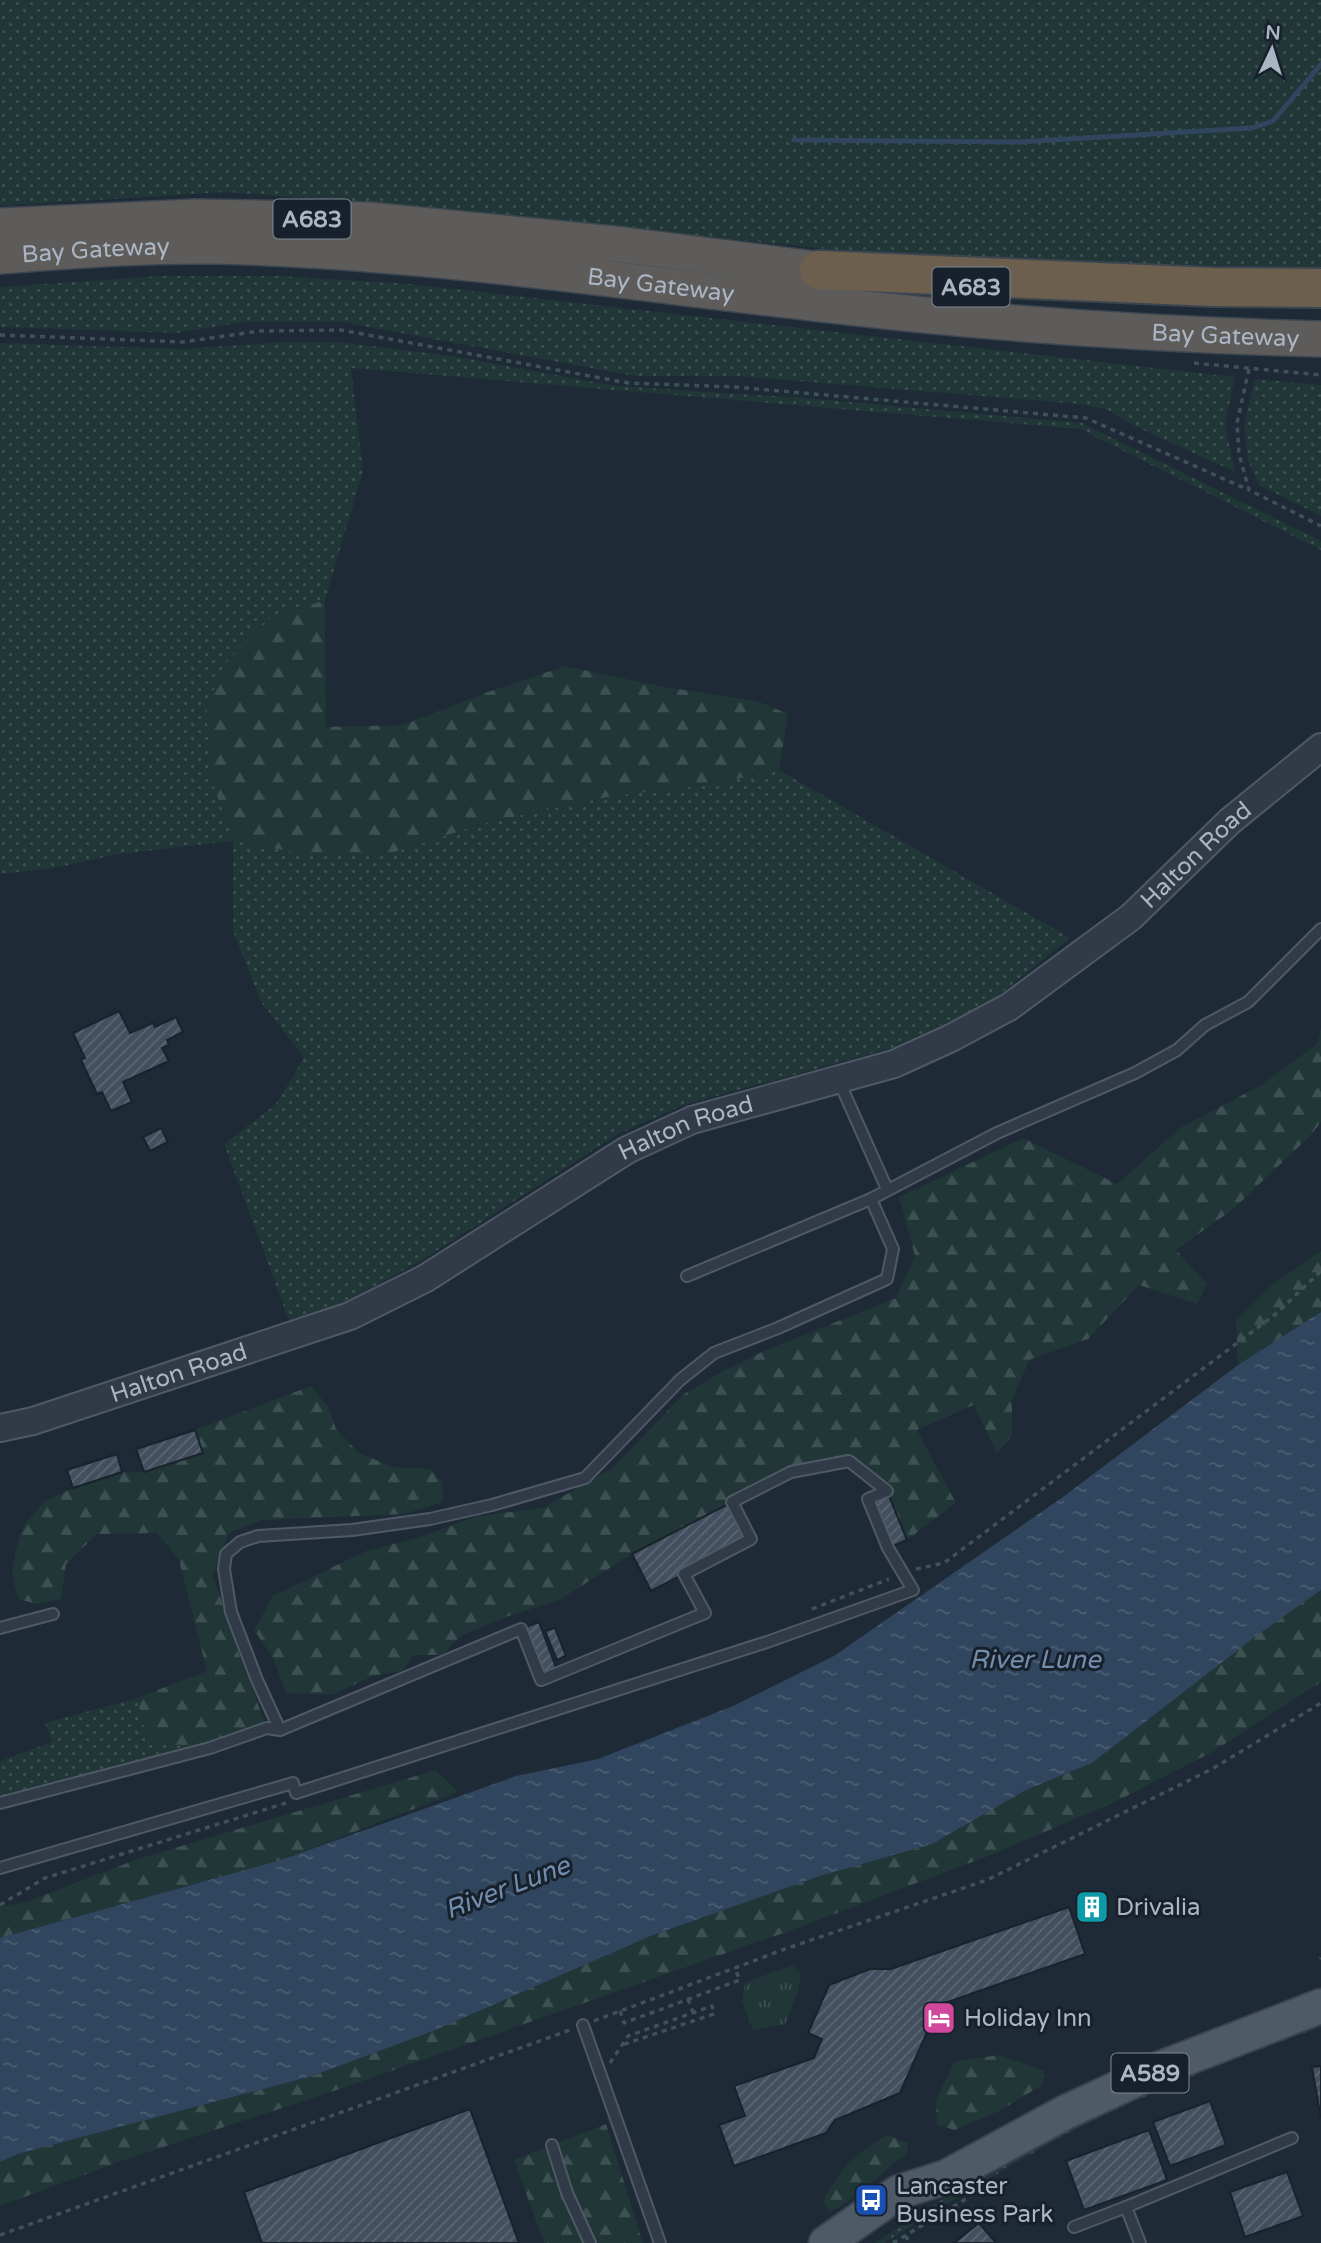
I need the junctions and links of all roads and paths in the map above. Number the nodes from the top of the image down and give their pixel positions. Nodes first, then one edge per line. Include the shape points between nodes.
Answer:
1 (0, 226) edge
2 (0, 257) edge
3 (819, 270) junction
4 (1321, 288) edge
5 (1321, 307) edge
6 (1018, 323) junction
7 (0, 335) edge
8 (1321, 339) edge
9 (1321, 357) edge
10 (1321, 375) edge
11 (1249, 490) junction
12 (1321, 526) edge
13 (1321, 747) edge
14 (1321, 929) edge
15 (838, 1079) junction
16 (887, 1189) junction
17 (871, 1199) junction
18 (687, 1276) dead end
19 (0, 1428) edge
20 (53, 1614) dead end
21 (0, 1628) edge
22 (1321, 1703) edge
23 (280, 1730) junction
24 (0, 1803) edge
25 (0, 1868) edge
26 (735, 1968) junction
27 (1319, 1982) edge
28 (688, 1999) junction
29 (620, 2011) junction
30 (693, 2012) junction
31 (583, 2025) junction
32 (622, 2045) junction
33 (601, 2077) junction
34 (1292, 2138) dead end
35 (552, 2145) dead end
36 (946, 2177) junction
37 (998, 2180) dead end
38 (1126, 2207) junction
39 (1074, 2227) dead end
40 (0, 2235) edge
41 (905, 2236) junction
42 (590, 2243) edge
43 (660, 2243) edge
44 (826, 2243) edge
45 (864, 2243) edge
46 (893, 2243) edge
47 (911, 2243) edge
48 (1140, 2243) edge

1 - 3 highway, Bay Gateway / A683 via 195,217 368,220
2 - 6 highway, Bay Gateway / A683 via 210,246 362,253
3 - 4 highway
3 - 5 highway, Bay Gateway / A683 via 968,287
6 - 8 highway, Bay Gateway / A683
6 - 9 highway via 1203,351
7 - 11 path via 183,342 260,331 341,330 628,383 735,387 1086,418
10 - 11 path via 1249,369 1237,423
11 - 12 path
13 - 15 street, Halton Road via 1230,821 1131,917 1009,1007 894,1064
14 - 16 lane via 1248,1002 1205,1025 1177,1051
15 - 16 lane
15 - 19 street, Halton Road via 692,1120 627,1150 426,1278 350,1315 46,1417
16 - 17 lane
17 - 18 lane
17 - 23 lane via 893,1249 887,1279 714,1353 680,1380 585,1478 430,1519 258,1536 240,1542 226,1554 231,1612
20 - 21 lane
22 - 26 path via 1212,1769 986,1880
23 - 24 lane via 267,1728 210,1748
23 - 25 lane via 521,1629 541,1680 705,1613 684,1574 751,1539 732,1502 791,1472 849,1461 887,1491 868,1499 888,1548 913,1590 767,1643 296,1793 293,1783
26 - 28 path via 740,1980
26 - 29 path
27 - 36 main road, A589 via 1235,2037 1066,2112
28 - 29 path via 624,2023
28 - 30 path
29 - 31 path
30 - 32 path via 628,2036
30 - 32 path via 712,2006 714,2014
31 - 33 lane
31 - 40 path
32 - 33 path
33 - 43 lane
34 - 38 lane
35 - 42 lane
36 - 44 main road, A589 via 899,2192
36 - 45 main road, A589 via 914,2208
37 - 41 path
38 - 39 lane
38 - 48 lane
41 - 46 path
41 - 47 path

